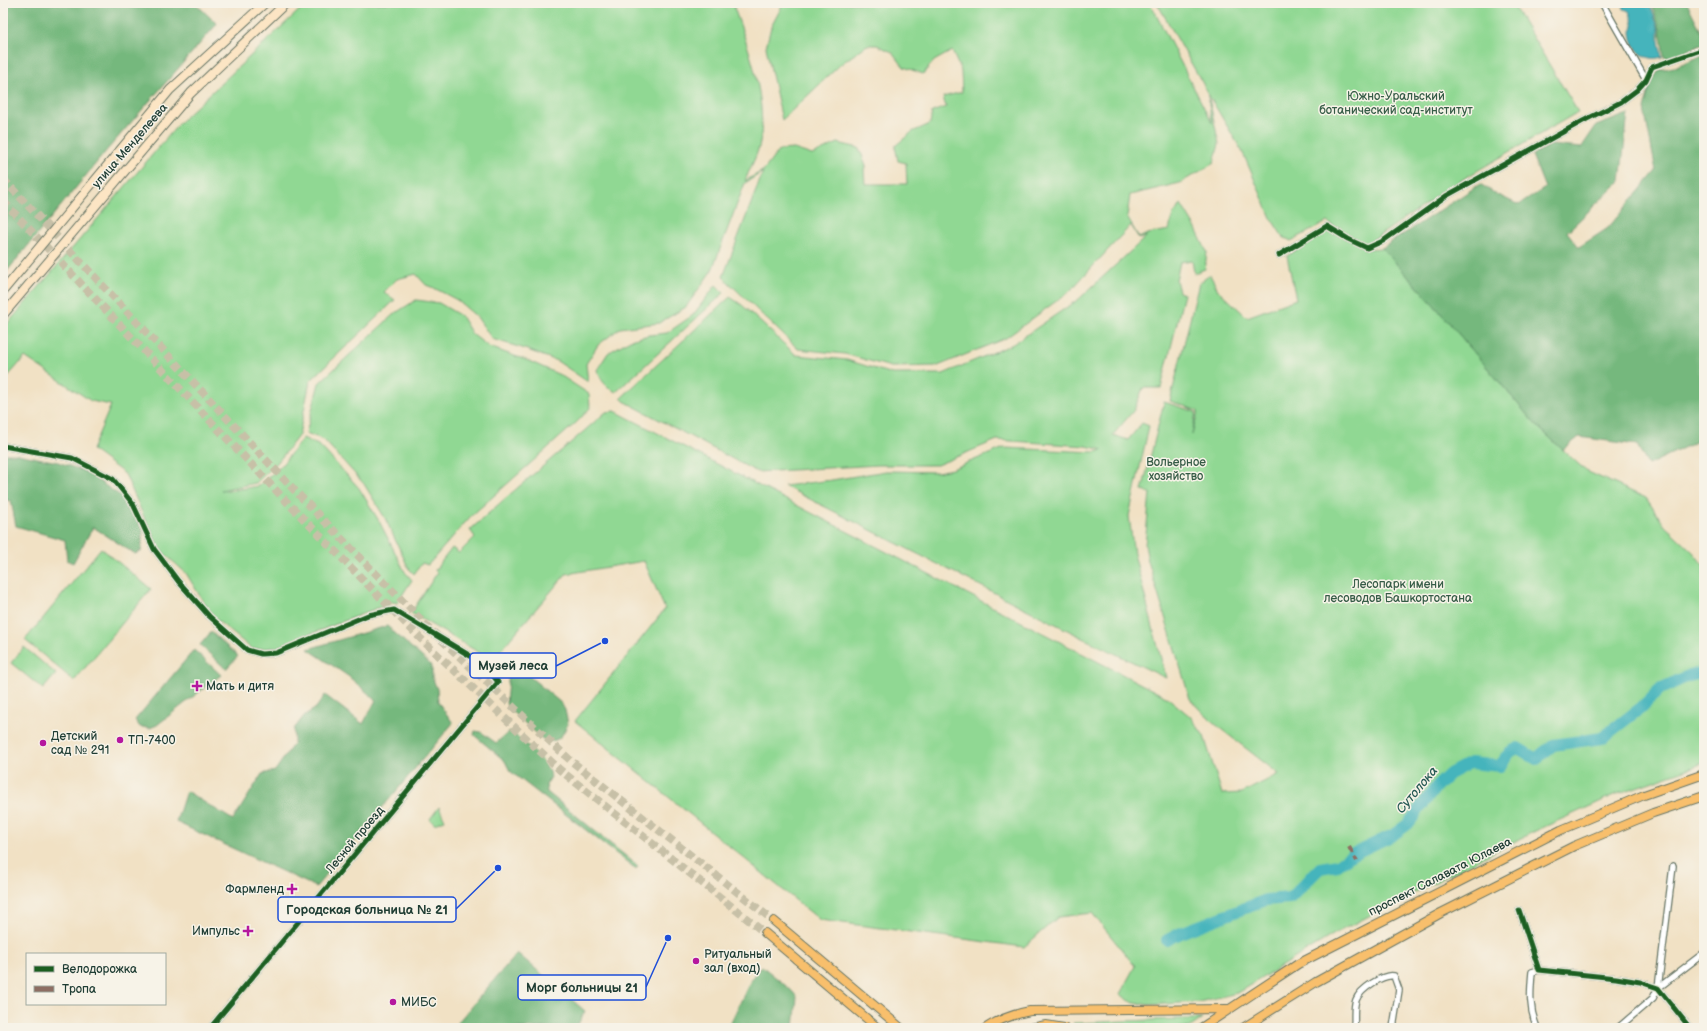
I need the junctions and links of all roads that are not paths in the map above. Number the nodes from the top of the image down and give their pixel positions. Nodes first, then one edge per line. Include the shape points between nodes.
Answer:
1 (265, 3) edge
2 (286, 3) edge
3 (1602, 3) edge
4 (1704, 50) edge
5 (1646, 80) junction
6 (1279, 255) dead end
7 (3, 291) edge
8 (3, 315) edge
9 (3, 446) edge
10 (1704, 774) edge
11 (1704, 796) edge
12 (1673, 866) dead end
13 (1519, 910) dead end
14 (774, 921) tunnel mouth
15 (765, 933) tunnel mouth
16 (1704, 953) edge
17 (1539, 970) junction
18 (1658, 988) junction
19 (1228, 1009) junction
20 (890, 1018) junction
21 (210, 1028) edge
22 (878, 1028) edge
23 (901, 1028) edge
24 (908, 1028) edge
25 (986, 1028) edge
26 (1031, 1028) edge
27 (1064, 1028) edge
28 (1201, 1028) edge
29 (1243, 1028) edge
30 (1354, 1028) edge
31 (1394, 1028) edge
32 (1537, 1028) edge
33 (1618, 1028) edge
34 (1690, 1028) edge

1 - 7 main road, улица Менделеева via 170,90
2 - 8 main road, улица Менделеева via 191,93
3 - 5 street
4 - 5 street via 1652,67
5 - 6 street via 1621,102 1446,196 1383,241 1367,248 1327,226
9 - 21 street, Лесной проезд via 72,458 113,479 133,504 154,549 178,581 208,616 247,650 261,654 276,653 368,615 394,610 482,663 498,682
10 - 19 main road, проспект Салавата Юлаева via 1644,795 1560,830 1298,964
11 - 29 main road via 1653,813 1560,853 1316,982
12 - 18 street
13 - 17 street
14 - 20 main road
15 - 22 main road
16 - 18 street
17 - 18 street via 1616,978
17 - 32 street via 1532,972 1530,996
18 - 33 street via 1654,998
18 - 34 street
19 - 25 main road via 1030,1011 1003,1019
19 - 28 main road, проспект Салавата Юлаева
20 - 23 main road
20 - 24 main road
26 - 27 main road via 1046,1025
30 - 31 street via 1359,994 1374,982 1390,975 1394,976 1399,990

